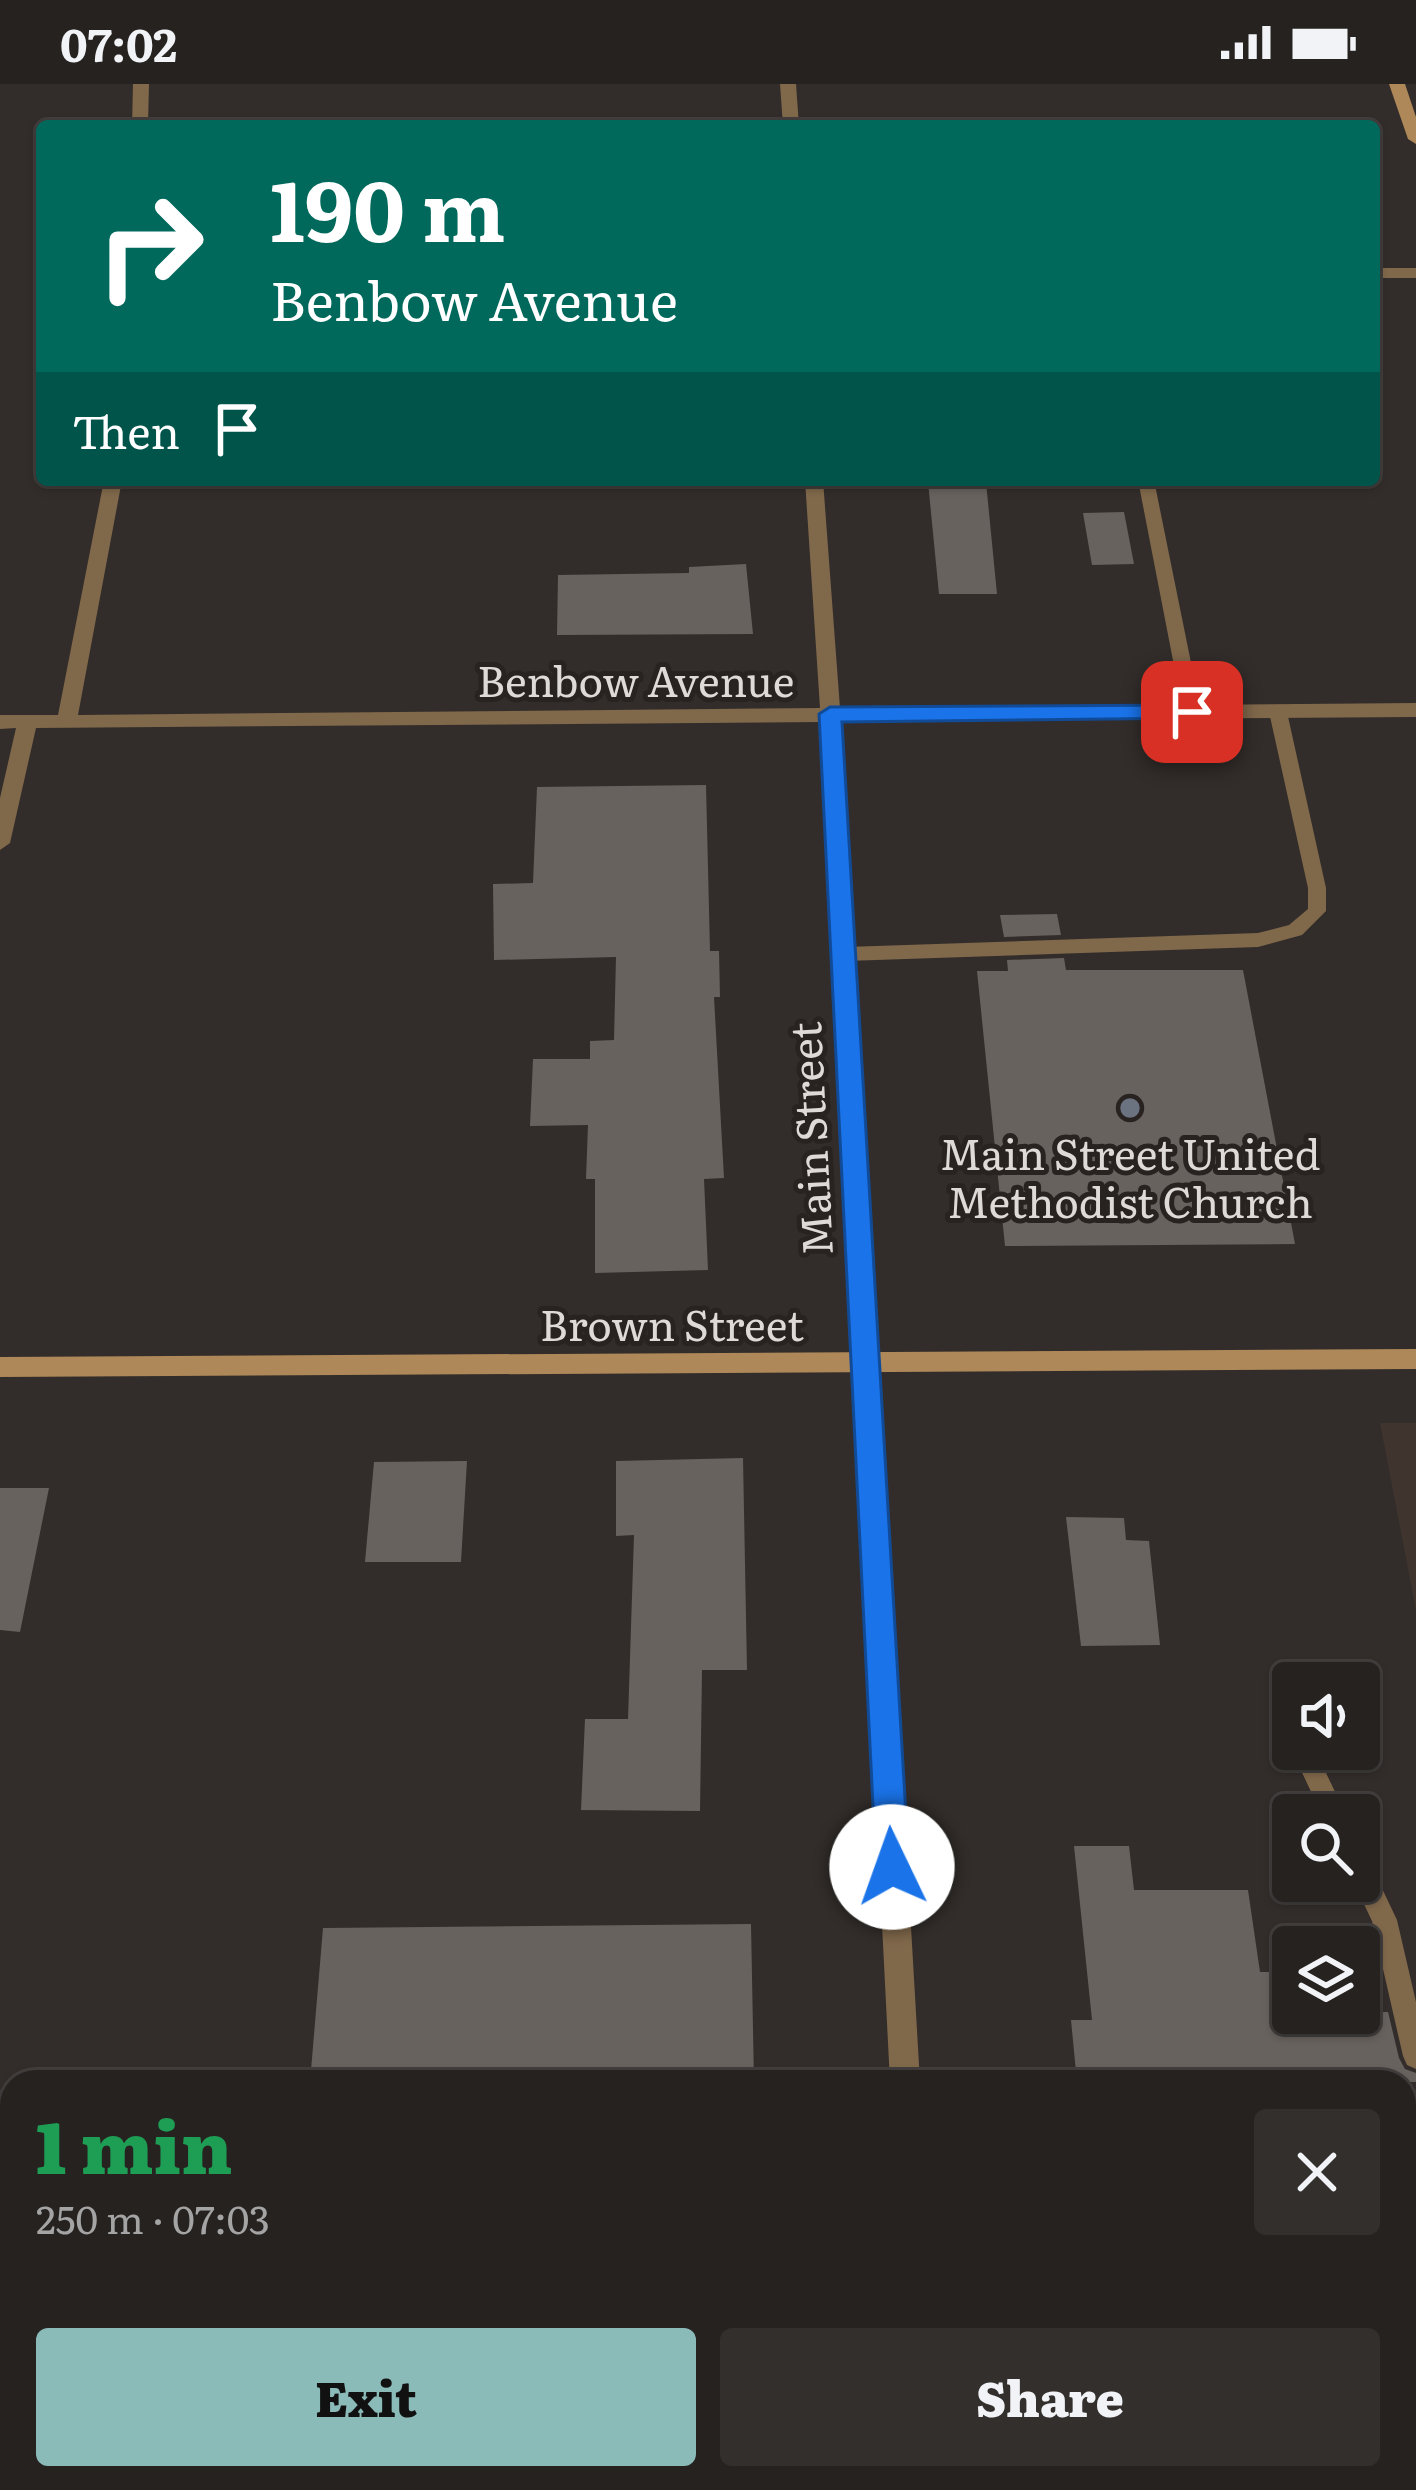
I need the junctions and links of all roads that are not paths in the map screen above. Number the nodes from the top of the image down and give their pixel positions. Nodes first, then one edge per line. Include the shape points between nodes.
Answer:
1 (141, 84) edge
2 (788, 84) edge
3 (1397, 84) edge
4 (140, 120) edge
5 (791, 120) edge
6 (1416, 139) edge
7 (1380, 273) edge
8 (1416, 273) edge
9 (112, 486) edge
10 (814, 486) edge
11 (1147, 486) edge
12 (1416, 710) edge
13 (1192, 712) junction
14 (1278, 712) junction
15 (830, 714) junction
16 (67, 721) junction
17 (0, 722) edge
18 (28, 722) junction
19 (0, 843) edge
20 (846, 954) junction
21 (1416, 1359) edge
22 (864, 1360) junction
23 (0, 1367) edge
24 (1374, 1902) edge
25 (1416, 2056) edge
26 (904, 2070) edge

1 - 4 street
2 - 5 street
3 - 6 street
7 - 8 street
9 - 16 street
10 - 15 street, Main Street
11 - 13 lane
12 - 14 street, Benbow Avenue
13 - 14 street, Benbow Avenue
13 - 15 street, Benbow Avenue
14 - 20 lane via 1318,888 1317,911 1295,930 1258,940
15 - 16 street, Benbow Avenue
15 - 20 street, Main Street
16 - 18 street, Benbow Avenue
17 - 18 street, Benbow Avenue
18 - 19 street
20 - 22 street, Main Street
21 - 22 street, Brown Street
22 - 23 street, Brown Street
22 - 26 street, Main Street
24 - 25 lane

